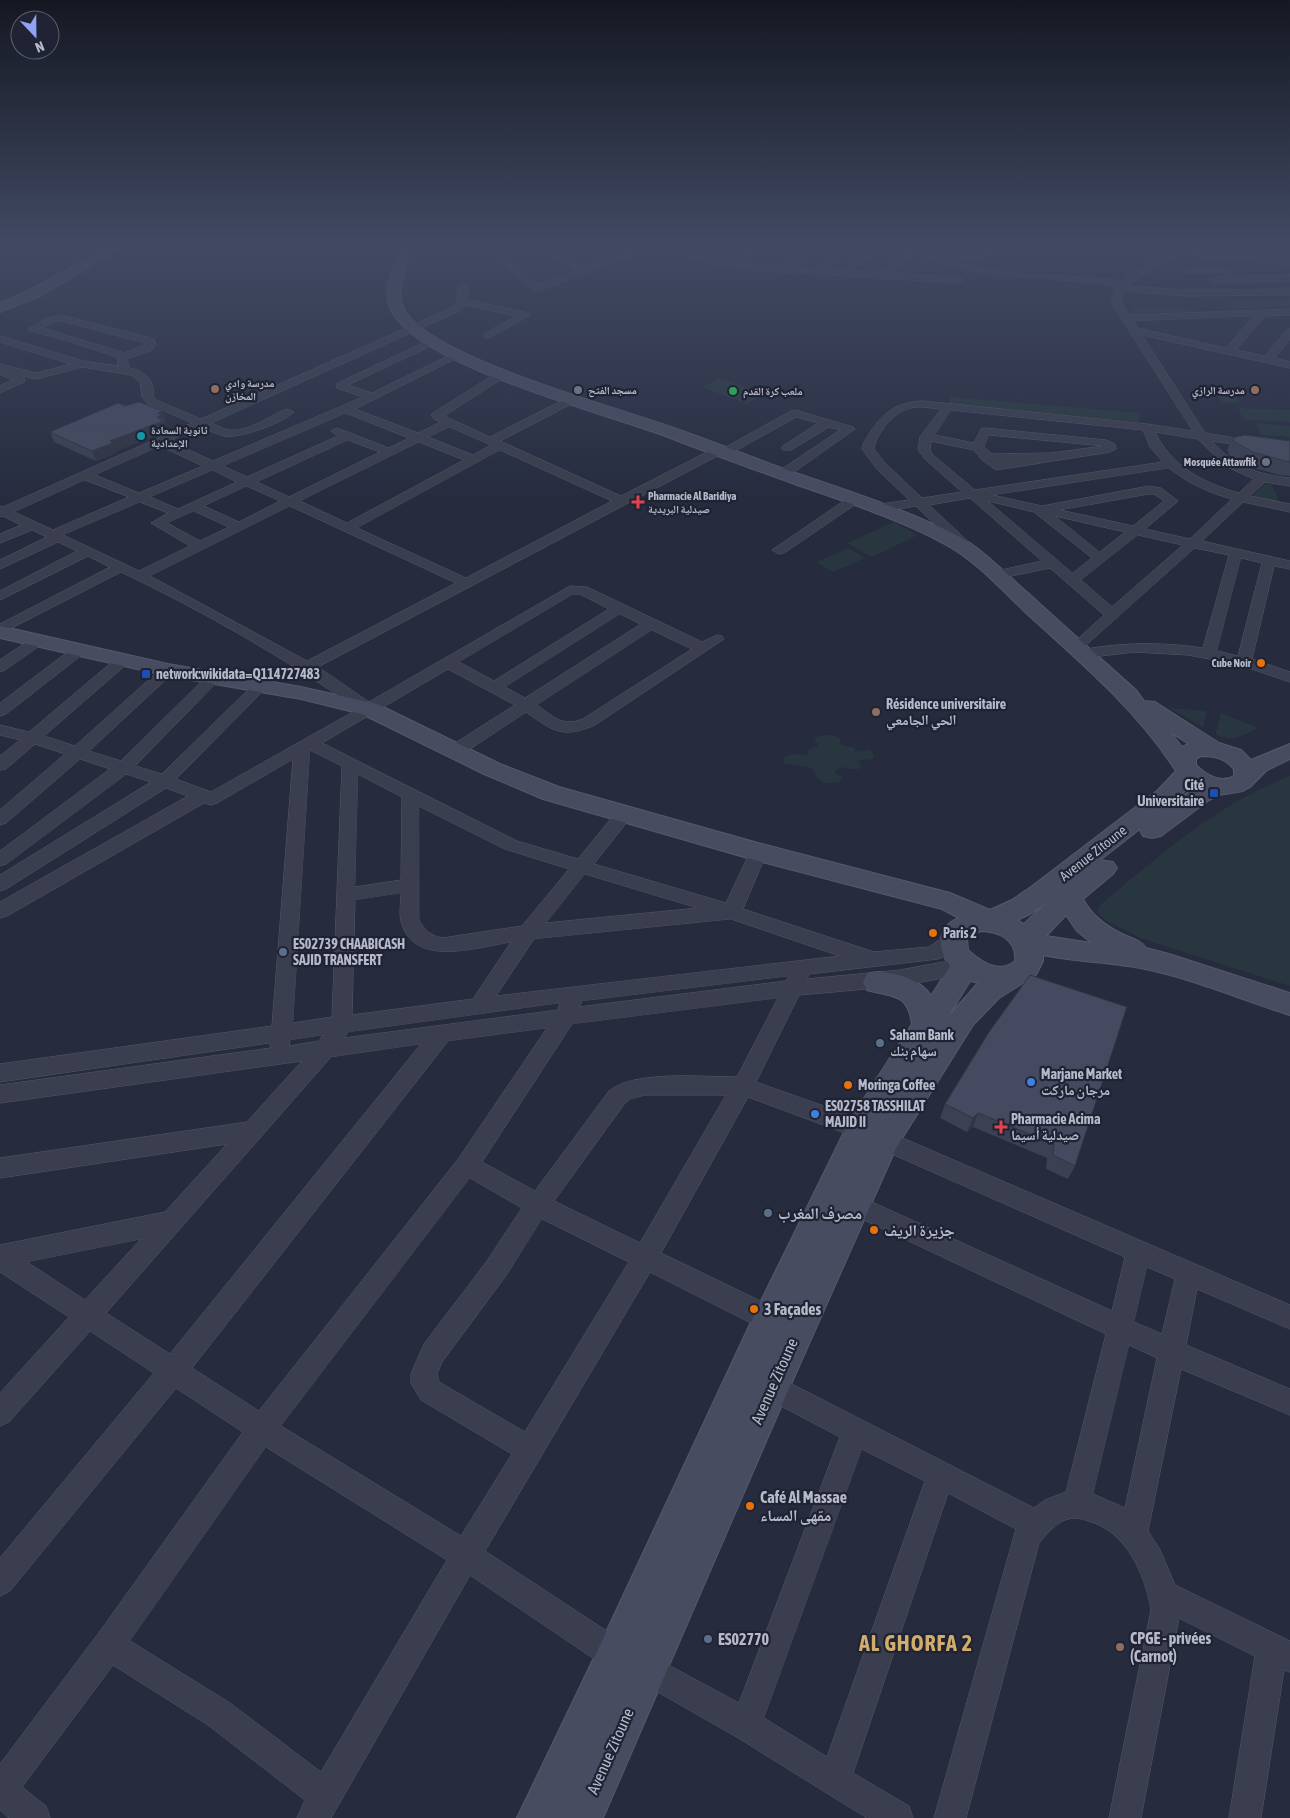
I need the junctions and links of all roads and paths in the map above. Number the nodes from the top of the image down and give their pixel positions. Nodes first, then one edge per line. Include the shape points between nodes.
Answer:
1 (47, 332) edge
2 (115, 332) edge
3 (403, 332) edge
4 (418, 332) edge
5 (495, 332) edge
6 (1135, 332) edge
7 (1142, 332) edge
8 (1154, 332) edge
9 (1199, 332) edge
10 (1246, 332) edge
11 (1290, 332) edge
12 (1152, 334) junction
13 (1196, 335) junction
14 (487, 336) dead end
15 (2, 341) edge
16 (434, 341) junction
17 (29, 348) junction
18 (1229, 351) junction
19 (51, 354) junction
20 (458, 355) junction
21 (7, 356) edge
22 (124, 356) junction
23 (1268, 360) junction
24 (83, 364) junction
25 (1290, 364) edge
26 (0, 367) edge
27 (14, 369) junction
28 (124, 370) junction
29 (0, 372) edge
30 (502, 374) junction
31 (0, 390) edge
32 (373, 397) junction
33 (253, 399) junction
34 (574, 399) junction
35 (948, 406) junction
36 (346, 409) junction
37 (288, 412) junction
38 (1055, 417) junction
39 (314, 422) junction
40 (450, 422) junction
41 (828, 422) junction
42 (203, 423) junction
43 (392, 426) junction
44 (1147, 427) junction
45 (1201, 435) junction
46 (420, 437) junction
47 (926, 437) junction
48 (355, 438) junction
49 (1057, 439) junction
50 (159, 441) junction
51 (496, 443) junction
52 (787, 448) dead end
53 (981, 449) junction
54 (1290, 450) edge
55 (390, 452) junction
56 (721, 452) junction
57 (1065, 456) junction
58 (929, 457) junction
59 (473, 459) junction
60 (1171, 464) junction
61 (211, 466) junction
62 (783, 474) junction
63 (84, 475) junction
64 (1090, 476) junction
65 (1262, 478) junction
66 (248, 482) junction
67 (1284, 482) edge
68 (972, 494) junction
69 (1115, 496) junction
70 (139, 497) junction
71 (1242, 498) junction
72 (855, 499) junction
73 (290, 501) junction
74 (621, 501) junction
75 (920, 502) junction
76 (194, 506) junction
77 (882, 508) junction
78 (1290, 508) edge
79 (1039, 510) junction
80 (1, 511) edge
81 (178, 513) junction
82 (32, 525) junction
83 (238, 526) junction
84 (347, 528) junction
85 (1135, 531) junction
86 (55, 536) junction
87 (0, 539) edge
88 (1193, 543) junction
89 (198, 545) junction
90 (779, 550) dead end
91 (86, 552) junction
92 (1236, 553) junction
93 (978, 558) junction
94 (1100, 558) junction
95 (1269, 560) junction
96 (1052, 563) junction
97 (1290, 564) edge
98 (0, 565) edge
99 (121, 567) junction
100 (0, 573) edge
101 (996, 574) junction
102 (139, 576) junction
103 (1073, 580) junction
104 (466, 584) junction
105 (22, 585) junction
106 (0, 596) edge
107 (53, 602) junction
108 (620, 608) junction
109 (1112, 614) junction
110 (652, 624) junction
111 (0, 631) edge
112 (716, 639) dead end
113 (36, 641) junction
114 (702, 648) junction
115 (78, 651) junction
116 (1080, 651) junction
117 (1209, 654) junction
118 (123, 660) junction
119 (447, 662) junction
120 (1244, 662) junction
121 (0, 667) edge
122 (307, 667) junction
123 (168, 670) junction
124 (1290, 677) edge
125 (212, 679) junction
126 (260, 686) junction
127 (495, 687) junction
128 (1128, 695) junction
129 (526, 705) junction
130 (369, 709) junction
131 (0, 711) edge
132 (0, 730) edge
133 (33, 738) junction
134 (1290, 739) edge
135 (306, 745) junction
136 (1219, 750) junction
137 (455, 751) junction
138 (78, 752) junction
139 (1290, 752) edge
140 (350, 764) junction
141 (0, 765) edge
142 (1185, 766) junction
143 (124, 767) junction
144 (1246, 778) junction
145 (165, 781) junction
146 (1219, 786) junction
147 (411, 794) junction
148 (204, 795) junction
149 (624, 814) junction
150 (0, 819) edge
151 (758, 852) junction
152 (0, 860) edge
153 (581, 866) junction
154 (0, 884) edge
155 (410, 885) junction
156 (347, 895) junction
157 (922, 896) junction
158 (1069, 896) junction
159 (0, 911) edge
160 (732, 912) junction
161 (990, 921) junction
162 (528, 932) junction
163 (957, 948) junction
164 (1022, 957) junction
165 (1169, 964) junction
166 (875, 970) junction
167 (797, 977) junction
168 (1290, 1004) edge
169 (569, 1006) junction
170 (478, 1007) junction
171 (342, 1024) junction
172 (927, 1026) junction
173 (282, 1032) junction
174 (442, 1033) junction
175 (326, 1048) junction
176 (277, 1055) junction
177 (0, 1073) edge
178 (742, 1086) junction
179 (0, 1094) edge
180 (253, 1131) junction
181 (872, 1134) junction
182 (468, 1165) junction
183 (0, 1168) edge
184 (853, 1204) junction
185 (538, 1205) junction
186 (171, 1222) junction
187 (1139, 1251) junction
188 (645, 1258) junction
189 (1, 1260) edge
190 (1188, 1273) junction
191 (88, 1316) junction
192 (1290, 1317) edge
193 (770, 1319) junction
194 (1121, 1328) junction
195 (1172, 1352) junction
196 (172, 1372) junction
197 (771, 1387) junction
198 (1290, 1402) edge
199 (0, 1413) edge
200 (262, 1429) junction
201 (856, 1432) junction
202 (529, 1449) junction
203 (941, 1474) junction
204 (1077, 1504) junction
205 (1036, 1524) junction
206 (1132, 1535) junction
207 (466, 1555) junction
208 (0, 1581) edge
209 (1164, 1595) junction
210 (109, 1645) junction
211 (1281, 1652) edge
212 (632, 1662) junction
213 (746, 1725) junction
214 (835, 1780) junction
215 (0, 1789) edge
216 (319, 1807) edge
217 (34, 1818) edge
218 (540, 1818) edge
219 (580, 1818) edge
220 (896, 1818) edge
221 (950, 1818) edge
222 (1125, 1818) edge
223 (1245, 1818) edge

1 - 22 street
2 - 22 street via 150,341 148,348
3 - 33 street
4 - 16 street
5 - 14 street
6 - 45 street
7 - 12 street
8 - 12 street
9 - 13 street
10 - 18 street
11 - 23 street
12 - 13 street
13 - 18 street
15 - 17 street
16 - 20 street
16 - 32 street via 340,384
17 - 19 street
17 - 21 street
18 - 23 street
19 - 24 street
19 - 27 street
20 - 30 street
20 - 32 street
22 - 28 street
23 - 25 street
24 - 27 street via 36,376
24 - 28 street
26 - 27 street
28 - 42 street via 140,375 148,383 147,397 152,402
29 - 31 street via 20,380
30 - 34 street
30 - 40 street via 437,415
32 - 36 street
33 - 37 street
33 - 42 street
34 - 51 street
34 - 56 street
35 - 38 street
35 - 47 street
35 - 75 street via 899,406 869,443 872,457
36 - 39 street
36 - 43 street
37 - 39 street
37 - 42 street via 234,434
38 - 44 street
38 - 49 street
39 - 48 street
39 - 61 street
40 - 46 street
40 - 51 street
41 - 52 street
41 - 56 street via 795,413
41 - 62 street via 849,430
42 - 50 street
43 - 46 street
43 - 48 street
44 - 45 street
44 - 60 street
45 - 54 street
45 - 65 street via 1222,460
46 - 55 street
46 - 59 street
47 - 53 street
47 - 58 street via 924,447
48 - 55 street
48 - 66 street
49 - 53 street
49 - 57 street
49 - 57 street via 1109,444 1110,449
50 - 61 street
50 - 63 street
51 - 59 street
51 - 74 street
53 - 57 street via 996,466
53 - 58 street
55 - 73 street
56 - 62 street
56 - 74 street
58 - 68 street
59 - 84 street
60 - 64 street
60 - 71 street via 1200,482
61 - 66 street
61 - 70 street
62 - 72 street
63 - 70 street
63 - 80 street
64 - 68 street
64 - 69 street
65 - 67 street
65 - 71 street
66 - 73 street
66 - 76 street
67 - 78 street
68 - 75 street
68 - 79 street
68 - 96 street
69 - 79 street
69 - 85 street via 1153,490 1172,501
70 - 81 street
70 - 86 street
71 - 78 street
71 - 88 street
72 - 77 street
72 - 90 street
73 - 83 street
73 - 84 street
74 - 104 street
75 - 77 street
75 - 93 street
76 - 81 street
76 - 83 street
77 - 93 street via 953,542
79 - 85 street
79 - 94 street
80 - 82 street
81 - 89 street via 157,523
82 - 86 street
82 - 87 street
83 - 89 street
84 - 104 street
85 - 88 street
85 - 94 street
86 - 91 street
86 - 98 street
88 - 92 street
88 - 109 street
89 - 102 street
91 - 99 street
91 - 105 street
92 - 95 street
92 - 117 street
93 - 101 street
94 - 103 street
95 - 97 street
95 - 120 street
96 - 101 street
96 - 103 street
99 - 102 street
99 - 107 street
100 - 105 street
101 - 116 street
102 - 122 street
103 - 109 street
104 - 122 street
105 - 106 street
105 - 107 street
107 - 111 street
108 - 110 street
108 - 119 street via 582,590 570,590
108 - 127 street
109 - 116 street
110 - 114 street
110 - 129 street
111 - 113 street
112 - 114 street
113 - 115 street
113 - 121 street
114 - 129 street via 589,722 574,728 556,726
115 - 118 street
115 - 131 street
116 - 117 street via 1137,648
116 - 128 street
117 - 120 street
118 - 123 street
118 - 133 street
119 - 127 street
119 - 130 street
120 - 124 street
122 - 130 street
123 - 125 street
123 - 138 street
125 - 126 street
125 - 143 street
126 - 130 street
126 - 145 street
127 - 129 street
128 - 136 street
128 - 142 street
129 - 137 street
130 - 135 street
130 - 137 street
132 - 133 street
133 - 138 street
133 - 141 street
134 - 136 street
135 - 140 street
135 - 148 street via 211,799
135 - 173 street
136 - 142 street, Avenue Zitoune via 1194,749 1188,752
136 - 144 street via 1241,762
137 - 149 street via 551,793
138 - 143 street
138 - 150 street
139 - 144 street via 1268,760
140 - 147 street
140 - 156 street
142 - 146 street via 1201,781
142 - 161 street, Avenue Zitoune via 1166,796 1040,894
143 - 145 street
143 - 152 street
144 - 146 street, Avenue Zitoune via 1236,785
145 - 148 street
145 - 154 street
146 - 158 street, Avenue Zitoune via 1183,806
147 - 153 street via 511,845
147 - 155 street
148 - 159 street
149 - 151 street
149 - 153 street
151 - 157 street
151 - 160 street
153 - 160 street
153 - 162 street
155 - 156 street
155 - 162 street via 410,920 416,933 427,942 442,945
156 - 171 street
157 - 161 street via 950,902
157 - 163 street via 940,906 946,914
158 - 164 street, Avenue Zitoune
158 - 165 street via 1073,908 1090,928 1115,944
160 - 162 street
160 - 166 street
161 - 163 street via 966,924 958,930
161 - 164 street via 1010,927
162 - 170 street
163 - 164 street via 974,972 990,977 1005,977
163 - 166 street
163 - 166 street via 943,972
163 - 172 street, Avenue Zitoune
164 - 165 street via 1042,958 1074,951
164 - 181 street, Avenue Zitoune via 963,1017
165 - 168 street
166 - 167 street via 847,982
166 - 172 street via 916,995 925,1008
167 - 169 street
167 - 178 street
169 - 170 street
169 - 174 street
169 - 182 street
170 - 171 street
171 - 173 street
171 - 175 street
172 - 181 street, Avenue Zitoune
173 - 176 street
173 - 177 street
174 - 175 street
174 - 196 street
175 - 176 street
175 - 180 street
176 - 179 street
178 - 181 street
178 - 185 street via 646,1086 624,1091 606,1110
178 - 188 street
180 - 183 street
180 - 186 street
181 - 184 street, Avenue Zitoune
181 - 187 street
181 - 193 street, Avenue Zitoune
182 - 185 street
182 - 200 street
184 - 194 street
184 - 197 street, Avenue Zitoune
185 - 188 street
185 - 202 street via 496,1269 432,1353 424,1374 424,1383 430,1391
186 - 189 street
186 - 191 street
187 - 190 street
187 - 194 street
188 - 193 street
188 - 202 street
189 - 191 street
190 - 192 street
190 - 195 street
191 - 196 street
191 - 199 street
193 - 212 street, Avenue Zitoune
194 - 195 street
194 - 204 street
195 - 198 street
195 - 206 street
196 - 200 street
196 - 208 street
197 - 201 street
197 - 212 street, Avenue Zitoune
200 - 207 street
200 - 210 street
201 - 203 street
201 - 213 street
202 - 207 street
203 - 205 street
203 - 214 street
204 - 205 street via 1063,1505
204 - 206 street via 1117,1519
205 - 221 street via 1026,1536
206 - 209 street via 1157,1574
207 - 212 street
207 - 216 street
209 - 211 street
209 - 222 street via 1166,1610
210 - 215 street
210 - 216 street via 219,1714
211 - 223 street
212 - 213 street
212 - 218 street, Avenue Zitoune
212 - 219 street, Avenue Zitoune
213 - 214 street
214 - 220 street
215 - 217 street

